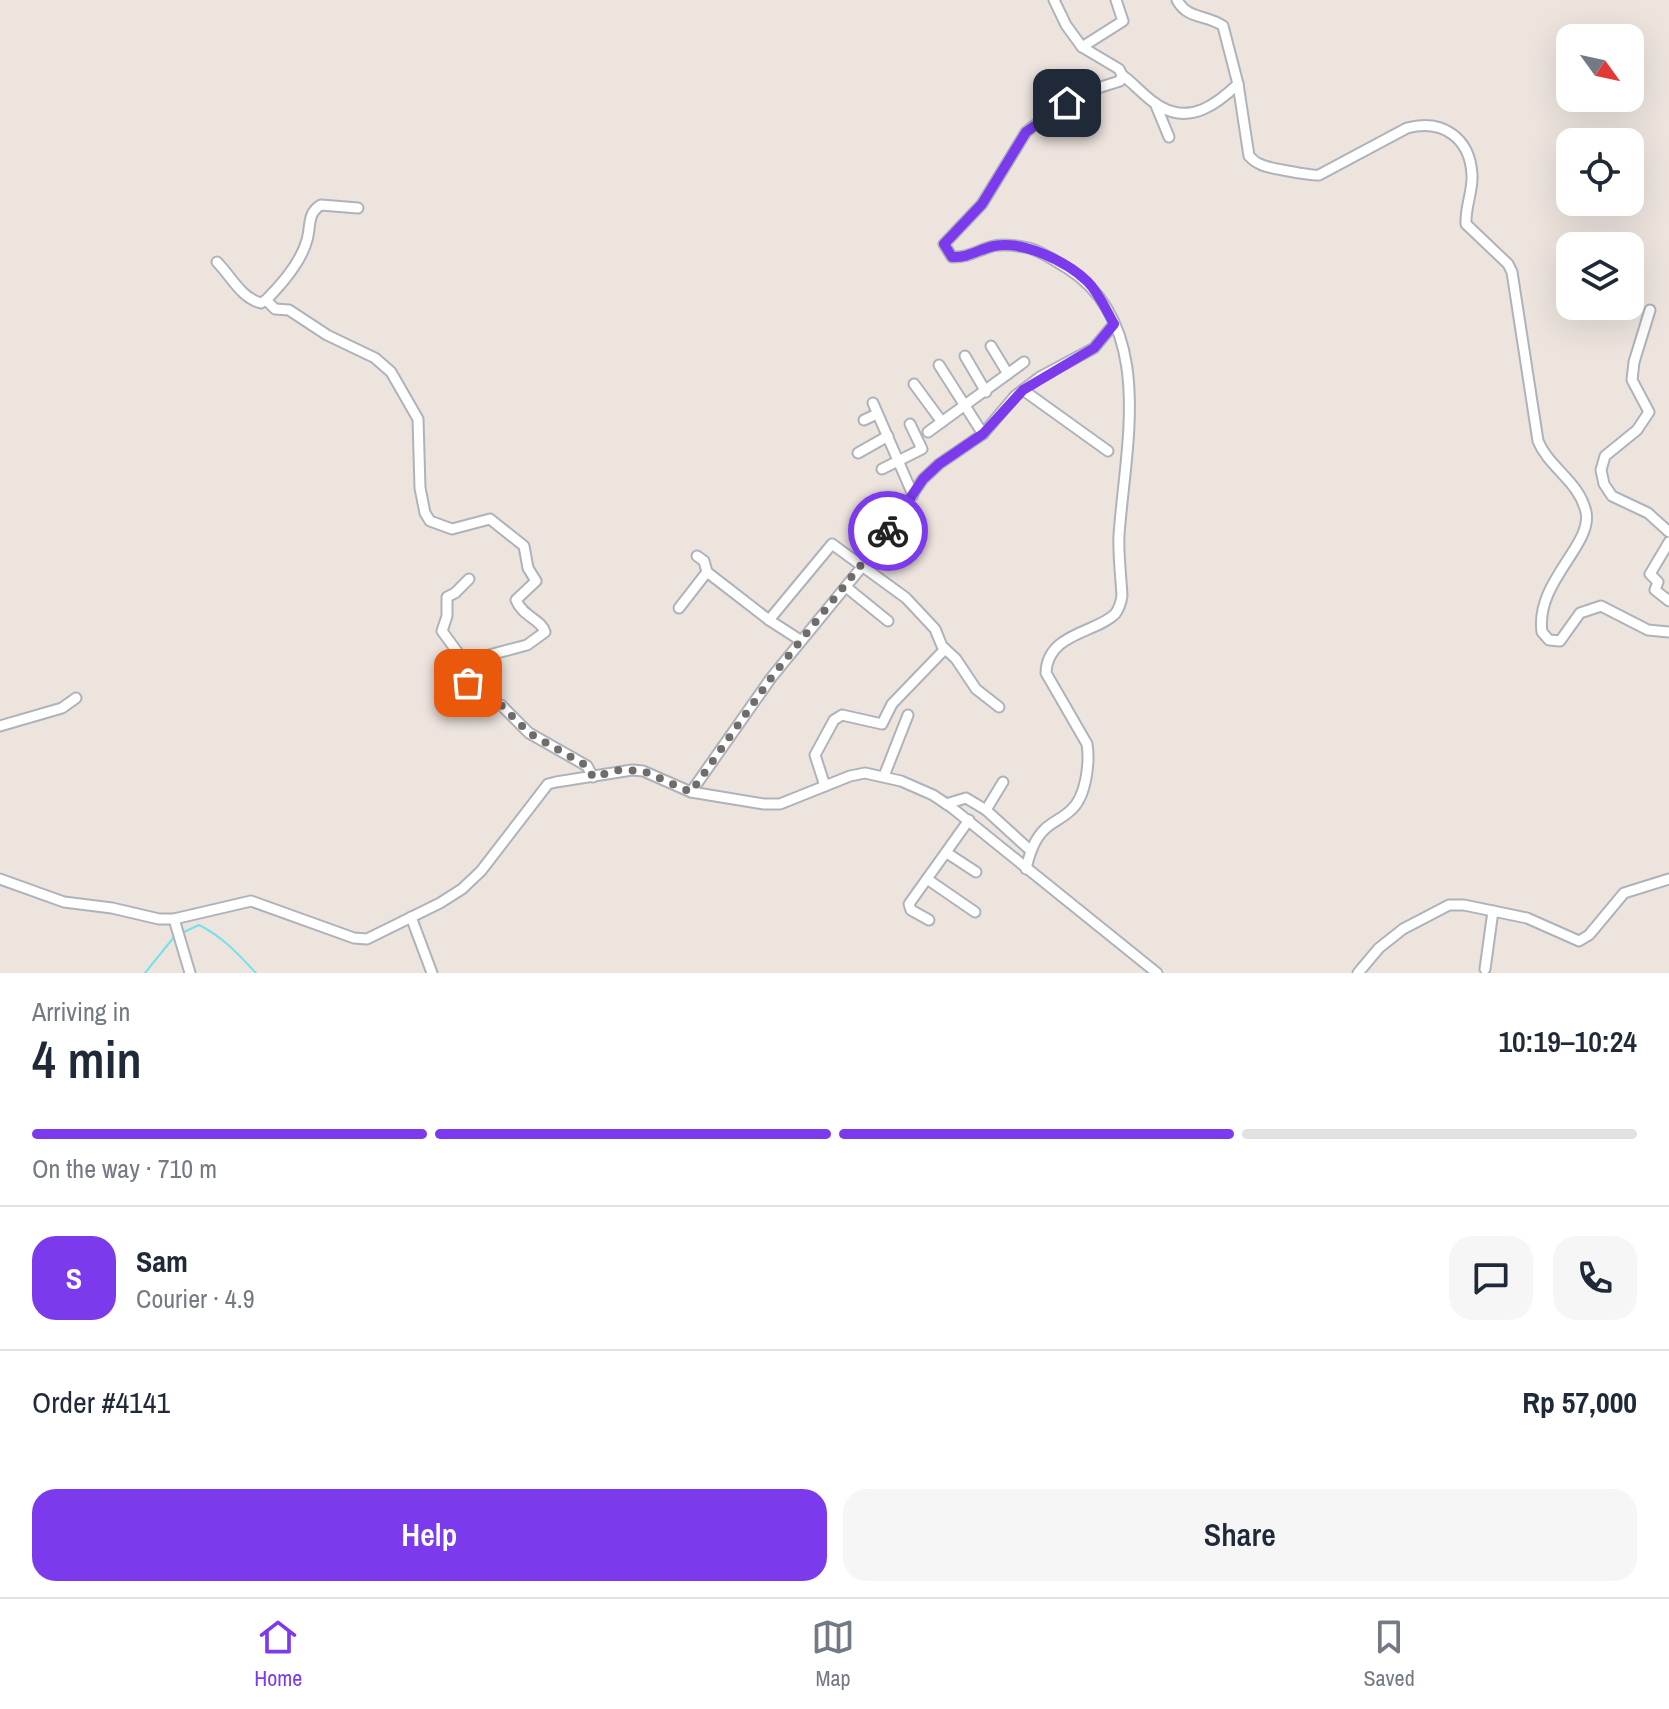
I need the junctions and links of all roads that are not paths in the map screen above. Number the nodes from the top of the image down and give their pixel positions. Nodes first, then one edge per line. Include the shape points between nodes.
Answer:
1 (1054, 0) edge
2 (1116, 0) edge
3 (1177, 0) edge
4 (1082, 47) junction
5 (1122, 75) junction
6 (1238, 84) junction
7 (1155, 103) junction
8 (1169, 137) dead end
9 (358, 208) dead end
10 (217, 262) dead end
11 (266, 300) junction
12 (1650, 310) dead end
13 (1114, 324) junction
14 (991, 346) dead end
15 (965, 356) dead end
16 (1024, 362) dead end
17 (939, 365) dead end
18 (1008, 374) junction
19 (914, 384) dead end
20 (1023, 390) junction
21 (986, 392) junction
22 (873, 403) dead end
23 (964, 406) junction
24 (877, 414) junction
25 (864, 420) dead end
26 (942, 422) junction
27 (910, 424) dead end
28 (928, 432) dead end
29 (983, 434) junction
30 (888, 436) junction
31 (1108, 451) dead end
32 (858, 453) dead end
33 (900, 461) junction
34 (882, 469) dead end
35 (913, 495) junction
36 (1669, 532) edge
37 (1669, 542) edge
38 (697, 556) dead end
39 (861, 568) junction
40 (707, 572) junction
41 (469, 579) dead end
42 (846, 587) junction
43 (1669, 601) edge
44 (679, 608) dead end
45 (769, 620) junction
46 (888, 621) dead end
47 (1669, 632) edge
48 (800, 640) junction
49 (945, 649) junction
50 (465, 666) junction
51 (76, 698) dead end
52 (999, 707) dead end
53 (908, 715) dead end
54 (0, 726) edge
55 (884, 776) junction
56 (593, 777) junction
57 (1003, 782) dead end
58 (825, 786) junction
59 (691, 792) junction
60 (946, 804) junction
61 (986, 810) junction
62 (969, 820) junction
63 (1031, 851) junction
64 (947, 853) junction
65 (1026, 869) junction
66 (976, 872) dead end
67 (0, 879) edge
68 (927, 879) junction
69 (1669, 879) edge
70 (1493, 911) junction
71 (975, 912) dead end
72 (411, 917) junction
73 (174, 919) junction
74 (929, 920) dead end
75 (1485, 969) dead end
76 (190, 973) edge
77 (432, 973) edge
78 (1157, 973) edge
79 (1358, 973) edge

1 - 4 street
2 - 4 street via 1123,21
3 - 6 street via 1187,14 1223,26
4 - 5 street
5 - 7 street
5 - 13 street via 1115,85 1085,92 1026,132 982,204 944,244 952,257 964,258 995,245 1042,253 1086,280
6 - 7 street via 1200,112 1172,111
6 - 47 street via 1247,151 1261,165 1316,176 1401,130 1443,128 1455,135 1472,174 1466,224 1512,272 1538,441 1572,483 1586,512 1585,533 1545,600 1544,636 1560,641 1580,613 1601,606 1648,630
7 - 8 street
9 - 11 street via 316,207 301,254
10 - 11 street via 255,302
11 - 50 street via 375,358 391,372 418,419 418,479 430,521 452,529 490,519 524,546 536,581 516,600 545,632 527,645
12 - 36 street via 1632,376 1649,412 1637,430 1605,456 1601,470 1614,498 1648,513
13 - 20 street via 1094,348
13 - 63 street via 1129,378 1119,539 1122,596 1116,613 1079,632 1047,661 1046,673 1089,755 1074,808 1043,830
14 - 18 street
15 - 21 street
16 - 18 street
17 - 23 street
18 - 21 street
19 - 26 street
20 - 29 street
20 - 31 street
21 - 23 street
22 - 24 street
23 - 26 street
23 - 29 street
24 - 25 street
24 - 30 street
26 - 28 street
27 - 33 street via 922,449
29 - 35 street via 939,464
30 - 32 street
30 - 33 street
33 - 34 street
33 - 35 street
35 - 39 street
37 - 43 street via 1650,574 1658,582 1655,590
38 - 40 street
39 - 42 street
39 - 45 street via 830,545
39 - 49 street via 906,598 935,629
40 - 44 street
40 - 45 street
41 - 50 street via 447,597 441,628
42 - 46 street
42 - 48 street
45 - 48 street
48 - 59 street
49 - 52 street via 976,689
49 - 58 street via 892,704 882,724 842,715 834,720 815,755
50 - 56 street via 474,695 501,705 529,733 587,766
51 - 54 street via 62,708
53 - 55 street
55 - 58 street via 865,773
55 - 60 street
56 - 59 street via 643,771
56 - 72 street via 548,784 481,871 462,889
57 - 61 street
58 - 59 street via 780,804
60 - 61 street via 966,798
60 - 62 street
61 - 63 street
62 - 64 street
62 - 65 street
63 - 65 street
64 - 66 street
64 - 68 street
65 - 78 street
67 - 73 street via 64,902
68 - 71 street
68 - 74 street via 909,906
69 - 70 street via 1624,893 1579,941 1527,918
70 - 75 street
70 - 79 street via 1449,905 1427,915 1379,948
72 - 73 street via 367,939 251,901
72 - 77 street
73 - 76 street

